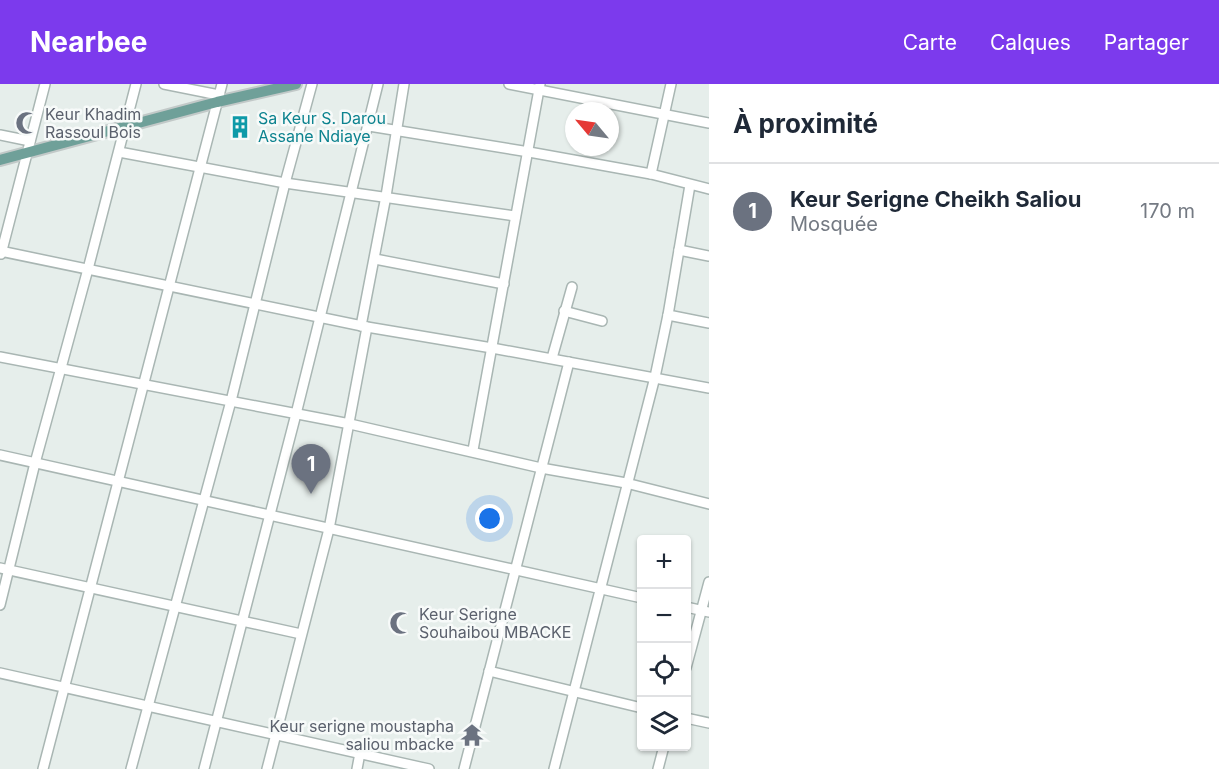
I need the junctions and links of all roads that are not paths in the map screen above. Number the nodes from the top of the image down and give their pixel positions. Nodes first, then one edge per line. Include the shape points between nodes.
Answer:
1 (45, 84) edge
2 (136, 84) edge
3 (164, 84) edge
4 (222, 84) edge
5 (296, 84) edge
6 (312, 84) edge
7 (378, 84) edge
8 (404, 84) edge
9 (509, 84) edge
10 (671, 84) edge
11 (539, 88) edge
12 (218, 98) junction
13 (664, 115) junction
14 (709, 123) edge
15 (369, 126) junction
16 (124, 128) junction
17 (398, 130) junction
18 (0, 135) edge
19 (30, 141) junction
20 (119, 152) junction
21 (529, 152) junction
22 (27, 153) junction
23 (0, 160) edge
24 (200, 168) junction
25 (651, 174) junction
26 (285, 183) junction
27 (690, 185) junction
28 (709, 189) edge
29 (350, 193) junction
30 (386, 196) junction
31 (515, 216) junction
32 (679, 250) junction
33 (0, 253) edge
34 (709, 256) edge
35 (375, 259) junction
36 (88, 269) junction
37 (504, 284) junction
38 (169, 286) junction
39 (572, 287) dead end
40 (254, 304) junction
41 (564, 311) junction
42 (668, 315) junction
43 (320, 317) junction
44 (602, 321) dead end
45 (709, 323) edge
46 (364, 326) junction
47 (492, 348) junction
48 (0, 357) edge
49 (552, 358) junction
50 (569, 362) junction
51 (61, 369) junction
52 (655, 377) junction
53 (143, 384) junction
54 (709, 388) edge
55 (231, 401) junction
56 (296, 414) junction
57 (350, 424) junction
58 (473, 450) junction
59 (0, 455) edge
60 (35, 463) junction
61 (541, 468) junction
62 (118, 482) junction
63 (626, 483) junction
64 (203, 501) junction
65 (709, 504) edge
66 (270, 516) junction
67 (329, 529) junction
68 (4, 569) edge
69 (515, 571) junction
70 (709, 582) edge
71 (90, 588) junction
72 (599, 589) junction
73 (637, 597) edge
74 (0, 605) edge
75 (175, 606) junction
76 (705, 611) edge
77 (243, 621) junction
78 (301, 634) junction
79 (691, 655) edge
80 (489, 671) junction
81 (0, 673) edge
82 (64, 687) junction
83 (574, 691) junction
84 (147, 706) junction
85 (637, 707) edge
86 (691, 719) edge
87 (216, 721) junction
88 (709, 723) edge
89 (275, 735) junction
90 (663, 751) edge
91 (360, 753) junction
92 (43, 769) edge
93 (131, 769) edge
94 (204, 769) edge
95 (267, 769) edge
96 (357, 769) edge
97 (429, 769) edge
98 (464, 769) edge
99 (554, 769) edge
100 (658, 769) edge

1 - 19 street
2 - 16 street
3 - 12 street
4 - 12 street
5 - 12 main road
6 - 26 street
7 - 15 street
8 - 17 street
9 - 11 street
10 - 13 street
11 - 13 street
11 - 21 street
12 - 16 main road
12 - 24 street
13 - 14 street
13 - 25 street
15 - 17 street
15 - 29 street
16 - 20 street
16 - 22 main road
17 - 21 street
17 - 30 street
18 - 19 street
19 - 22 street
20 - 24 street
20 - 36 street
21 - 25 street
21 - 31 street
22 - 23 main road
22 - 33 street
24 - 26 street
24 - 38 street
25 - 27 street
26 - 29 street
26 - 40 street
27 - 28 street
27 - 32 street
29 - 30 street
29 - 43 street
30 - 31 street
30 - 35 street
31 - 37 street
32 - 34 street
32 - 42 street
33 - 36 street
35 - 37 street
35 - 46 street
36 - 38 street
36 - 51 street
37 - 47 street
38 - 40 street
38 - 53 street
39 - 41 street
40 - 43 street
40 - 55 street
41 - 44 street
41 - 49 street
42 - 45 street
42 - 52 street
43 - 46 street
43 - 56 street
46 - 47 street
46 - 57 street
47 - 49 street
47 - 58 street
48 - 51 street
49 - 50 street
50 - 52 street
50 - 61 street
51 - 53 street
51 - 60 street
52 - 54 street
52 - 63 street
53 - 55 street
53 - 62 street
55 - 56 street
55 - 64 street
56 - 57 street
56 - 66 street
57 - 58 street
57 - 67 street
58 - 61 street
59 - 60 street
60 - 62 street
60 - 68 street
61 - 63 street
61 - 69 street
62 - 64 street
62 - 71 street
63 - 65 street
63 - 72 street
64 - 66 street
64 - 75 street
66 - 67 street
66 - 77 street
67 - 69 street
67 - 78 street
68 - 71 street
68 - 74 street
69 - 72 street
69 - 80 street
70 - 76 street
71 - 75 street
71 - 82 street
72 - 73 street
72 - 83 street
75 - 77 street
75 - 84 street
76 - 79 street
77 - 78 street
77 - 87 street
78 - 89 street
80 - 83 street
80 - 98 street
81 - 82 street
82 - 84 street
82 - 92 street
83 - 85 street
83 - 99 street
84 - 87 street
84 - 93 street
86 - 88 street
87 - 89 street
87 - 94 street
89 - 91 street
89 - 95 street
90 - 100 street
91 - 96 street
91 - 97 street

